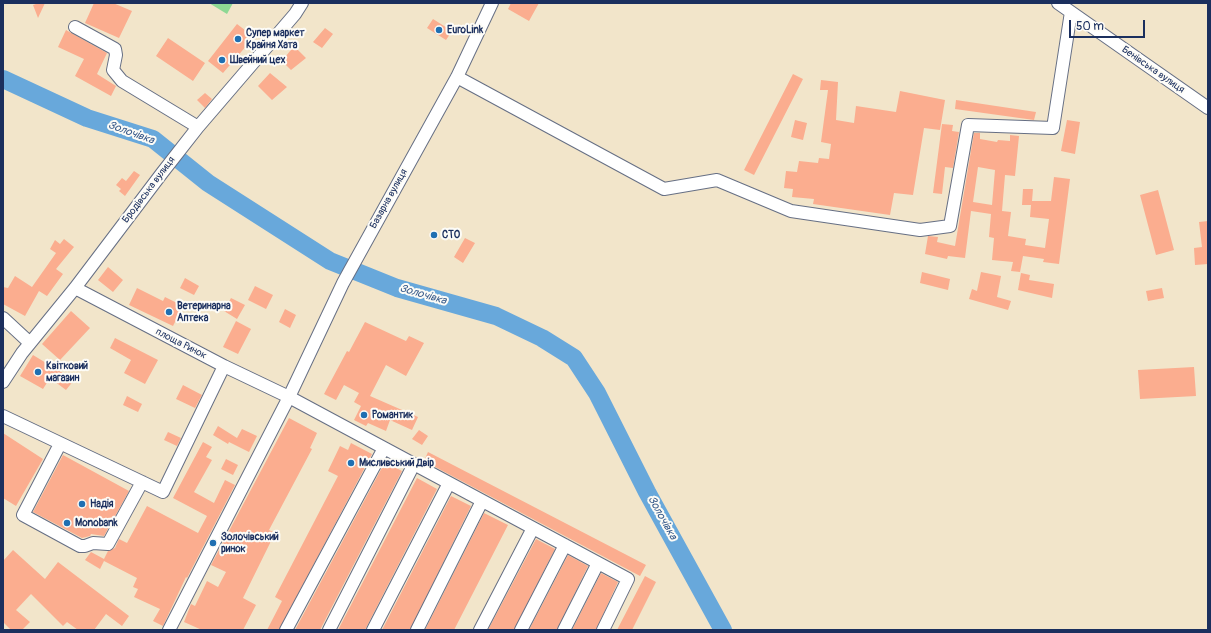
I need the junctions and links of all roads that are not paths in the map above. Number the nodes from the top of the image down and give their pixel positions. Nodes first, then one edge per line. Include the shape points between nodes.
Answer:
1 (302, 3) edge
2 (492, 3) edge
3 (1058, 3) edge
4 (1071, 12) junction
5 (75, 27) dead end
6 (457, 77) junction
7 (1208, 108) edge
8 (195, 130) junction
9 (74, 288) junction
10 (3, 318) edge
11 (30, 343) junction
12 (224, 366) junction
13 (3, 382) edge
14 (289, 397) junction
15 (3, 416) edge
16 (60, 444) junction
17 (384, 448) junction
18 (414, 464) junction
19 (142, 482) junction
20 (449, 483) junction
21 (482, 501) junction
22 (533, 528) junction
23 (565, 545) junction
24 (598, 563) junction
25 (169, 630) edge
26 (286, 630) edge
27 (329, 630) edge
28 (373, 630) edge
29 (417, 630) edge
30 (480, 630) edge
31 (521, 630) edge
32 (564, 630) edge
33 (603, 630) edge

1 - 8 street, Бродівська вулиця
2 - 6 street, Базарна вулиця
3 - 4 street, Бенівська вулиця
4 - 6 street via 1053,128 968,126 950,226 920,230 791,210 717,180 664,189
4 - 7 street, Бенівська вулиця
5 - 8 street via 115,49 113,70 122,80
6 - 14 street, Базарна вулиця via 343,283
8 - 9 street, Бродівська вулиця
9 - 11 street, Бродівська вулиця
9 - 12 street, площа Ринок
10 - 11 street
11 - 13 street, Бродівська вулиця
12 - 14 street, площа Ринок
12 - 19 street via 163,492
14 - 17 street, площа Ринок
14 - 25 street, Базарна вулиця
15 - 16 street
16 - 19 street
16 - 19 street via 23,515 80,546 93,543 104,546 108,544
17 - 18 street, площа Ринок
17 - 26 street
18 - 20 street, площа Ринок
18 - 27 street
20 - 21 street, площа Ринок
20 - 28 street
21 - 22 street, площа Ринок
21 - 29 street
22 - 23 street, площа Ринок
22 - 30 street
23 - 24 street, площа Ринок
23 - 31 street
24 - 32 street
24 - 33 street, площа Ринок via 628,579

